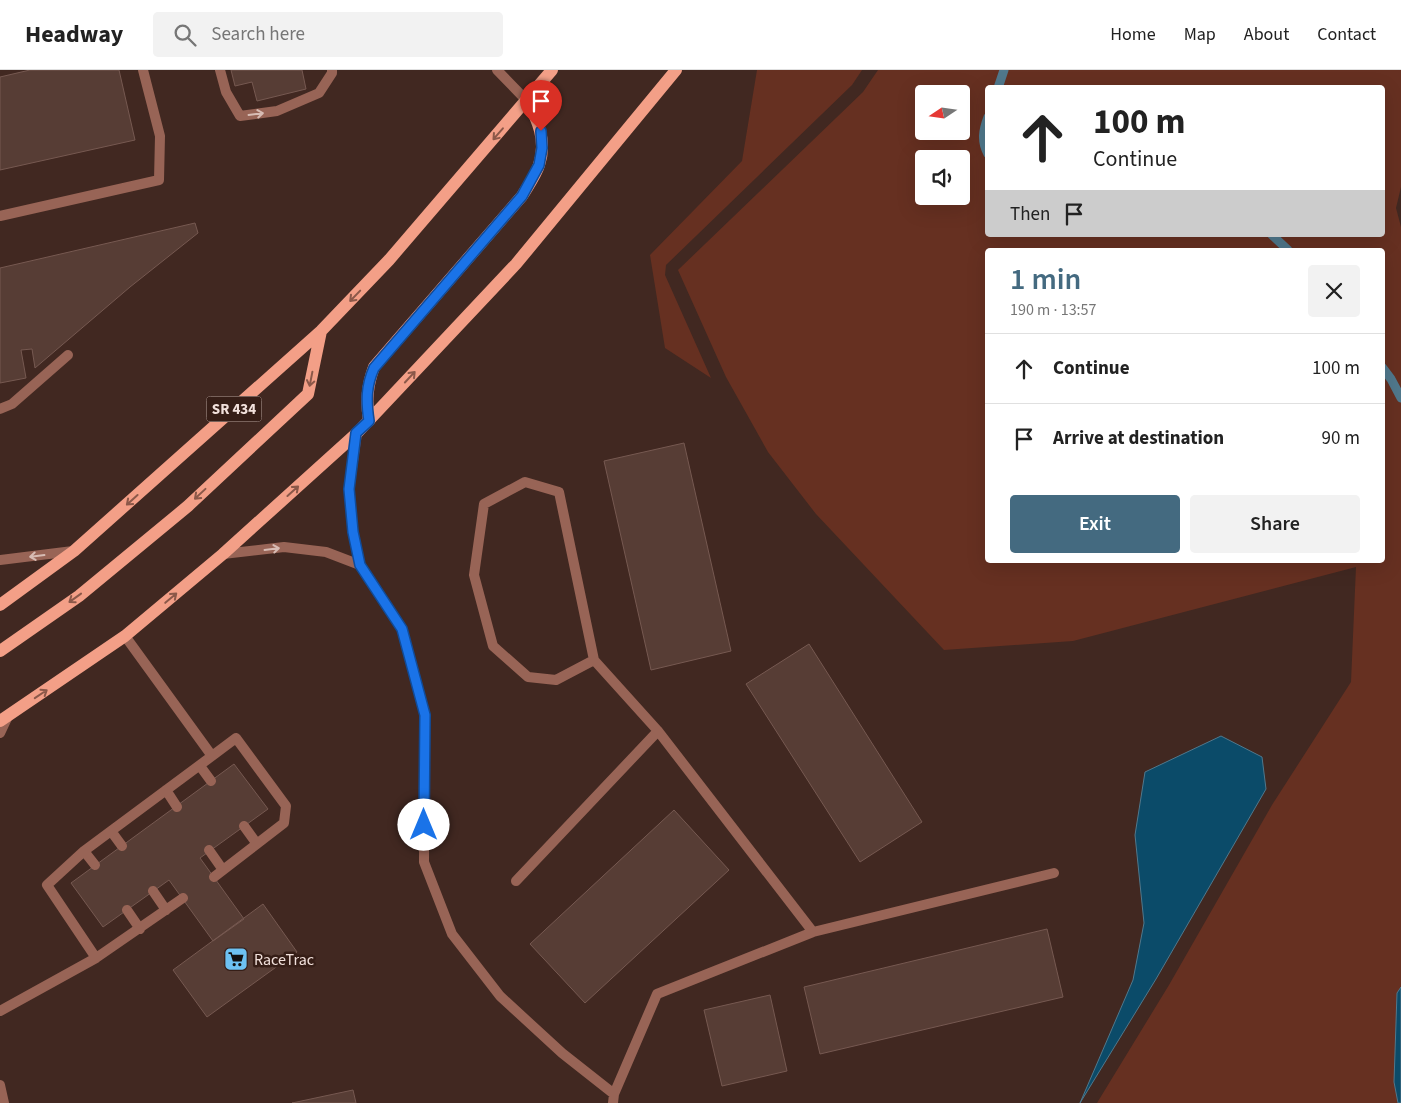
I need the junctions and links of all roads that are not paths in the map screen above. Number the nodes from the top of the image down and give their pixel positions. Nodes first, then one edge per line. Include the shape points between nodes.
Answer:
1 (143, 70) edge
2 (220, 70) edge
3 (332, 70) edge
4 (497, 70) edge
5 (552, 70) edge
6 (676, 70) edge
7 (526, 101) junction
8 (0, 216) edge
9 (321, 331) junction
10 (68, 355) dead end
11 (0, 410) edge
12 (369, 421) junction
13 (356, 433) junction
14 (74, 551) junction
15 (224, 554) junction
16 (0, 560) edge
17 (360, 565) junction
18 (0, 605) edge
19 (125, 636) junction
20 (0, 651) edge
21 (594, 660) junction
22 (4, 719) edge
23 (658, 731) junction
24 (0, 733) edge
25 (212, 756) junction
26 (200, 766) junction
27 (211, 781) dead end
28 (166, 790) junction
29 (176, 807) dead end
30 (244, 826) dead end
31 (111, 831) junction
32 (257, 844) junction
33 (122, 846) dead end
34 (209, 850) dead end
35 (84, 851) junction
36 (95, 865) dead end
37 (223, 870) junction
38 (1054, 873) dead end
39 (214, 877) dead end
40 (516, 881) dead end
41 (153, 891) dead end
42 (183, 898) dead end
43 (128, 910) dead end
44 (166, 910) junction
45 (140, 929) junction
46 (813, 932) junction
47 (96, 958) junction
48 (0, 1010) edge
49 (0, 1085) edge
50 (614, 1098) edge
51 (4, 1103) edge

1 - 8 street via 160,136 159,180
2 -> 3 street via 226,92 240,116 276,111 319,92
4 - 7 street
5 - 7 main road, SR 434
12 -> 6 main road via 516,264
7 -> 9 main road, SR 434 via 388,260
7 - 12 main road via 541,131 539,165 522,196 374,368 368,382 366,402
9 -> 14 main road, SR 434
9 -> 20 main road via 308,394 188,506 79,596
10 - 11 street via 12,404
12 - 13 main road
15 -> 13 main road
13 - 17 street via 349,489
14 -> 16 street
14 - 18 main road, SR 434
15 -> 17 street via 284,547 326,552
19 -> 15 main road
17 - 50 street via 402,629 425,715 424,862 452,934 500,996
22 -> 19 main road
19 - 25 street
21 - 21 street via 559,492 525,482 484,504 474,575 493,646 528,677 556,680
21 - 23 street
22 - 24 street
23 - 40 street
23 - 46 street
25 - 26 street
25 - 32 street via 236,738 286,806 284,823
26 - 27 street
26 - 28 street
28 - 29 street
28 - 31 street
30 - 32 street
31 - 33 street
31 - 35 street
32 - 37 street
34 - 37 street
35 - 36 street
35 - 47 street via 47,885
37 - 39 street
38 - 46 street
41 - 44 street
42 - 44 street
43 - 45 street
44 - 45 street
45 - 47 street
46 - 50 street via 657,994
47 - 48 street
49 - 51 street

